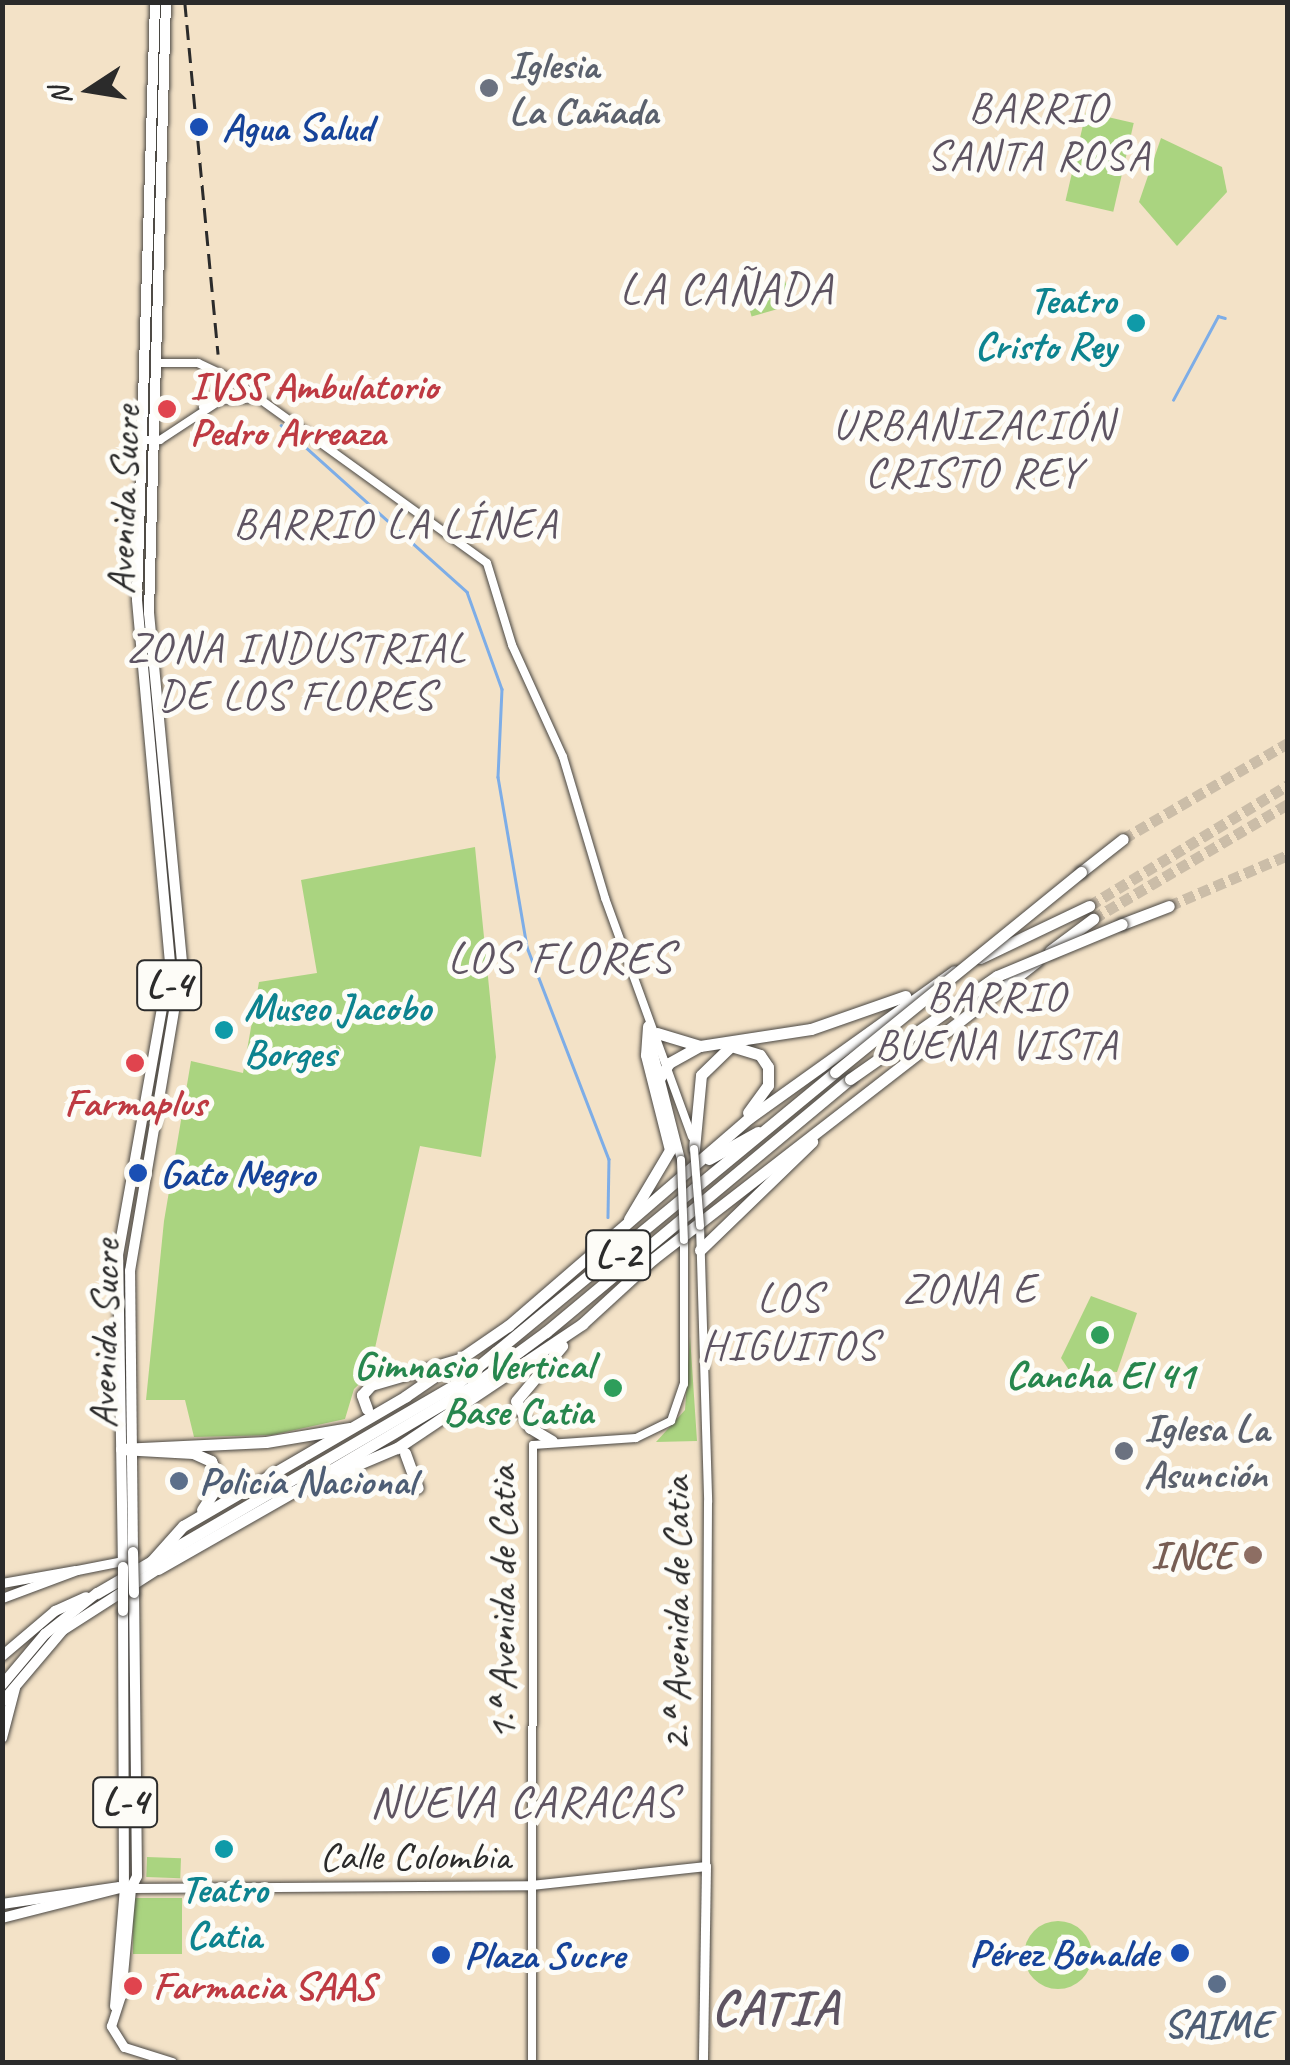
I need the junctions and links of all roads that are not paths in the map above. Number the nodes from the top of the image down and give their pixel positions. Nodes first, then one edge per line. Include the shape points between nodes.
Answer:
1 (155, 2) edge
2 (166, 2) edge
3 (157, 363) junction
4 (235, 381) junction
5 (229, 398) junction
6 (261, 398) junction
7 (198, 413) junction
8 (148, 441) junction
9 (1123, 840) tunnel mouth
10 (1169, 906) tunnel mouth
11 (914, 994) junction
12 (652, 1030) junction
13 (700, 1046) junction
14 (669, 1063) junction
15 (659, 1079) junction
16 (851, 1103) junction
17 (776, 1123) junction
18 (727, 1137) junction
19 (694, 1149) junction
20 (686, 1164) junction
21 (622, 1232) junction
22 (700, 1250) junction
23 (644, 1268) junction
24 (588, 1296) junction
25 (582, 1324) junction
26 (464, 1358) junction
27 (367, 1410) dead end
28 (358, 1425) junction
29 (552, 1441) junction
30 (128, 1449) junction
31 (404, 1453) dead end
32 (333, 1456) junction
33 (418, 1488) dead end
34 (294, 1491) junction
35 (183, 1526) junction
36 (123, 1564) junction
37 (154, 1566) junction
38 (76, 1570) junction
39 (2, 1583) edge
40 (97, 1594) junction
41 (2, 1598) edge
42 (2, 1656) edge
43 (16, 1682) junction
44 (2, 1685) edge
45 (2, 1702) edge
46 (2, 1738) edge
47 (706, 1866) junction
48 (531, 1886) junction
49 (127, 1888) junction
50 (2, 1904) edge
51 (2, 1918) edge
52 (172, 2062) edge
53 (532, 2062) edge
54 (703, 2062) edge

1 - 8 main road, Avenida Sucre / L-4
2 - 3 main road, Avenida Sucre / L-4
3 - 4 street via 198,363
3 - 8 main road, Avenida Sucre / L-4
4 - 5 street
4 - 6 street
4 - 7 street
5 - 6 street
5 - 7 street
6 - 12 street via 491,569 512,645 563,757
7 - 8 street
8 - 30 main road, Avenida Sucre / L-4 via 149,613 182,962 130,1271
9 - 17 highway, L-2, bridge
10 - 24 highway, L-2, bridge via 997,976 850,1078
11 - 13 highway via 811,1029
11 - 16 highway, L-2 via 1091,912
11 - 18 highway, L-2
12 - 13 highway
12 - 14 street, 2.ª Avenida de Catia
12 - 15 street
12 - 21 highway via 646,1055 669,1155
13 - 14 highway
14 - 15 highway
14 - 19 street, 2.ª Avenida de Catia
15 - 20 street
16 - 22 highway
16 - 23 highway, L-2
17 - 20 highway, L-2
17 - 32 highway, L-2 via 496,1356
18 - 19 highway via 768,1084 765,1061 738,1046 718,1052 702,1075
18 - 20 highway, L-2
19 - 22 street, 2.ª Avenida de Catia, bridge
20 - 21 highway, L-2
20 - 29 street, bridge via 684,1384 677,1413 644,1436
21 - 26 highway, L-2
22 - 47 street, 2.ª Avenida de Catia via 708,1502
23 - 24 highway, L-2
23 - 25 highway, L-2
24 - 34 highway, L-2 via 471,1388
25 - 29 highway via 517,1393 524,1421
25 - 34 highway, L-2 via 466,1407 355,1469
26 - 27 highway via 371,1385 362,1395
26 - 28 highway, L-2
28 - 30 highway via 266,1442
28 - 32 highway, L-2
28 - 35 highway, L-2
29 - 48 street, 1.ª Avenida de Catia via 534,1443
30 - 35 highway via 194,1453 216,1468 217,1493
30 - 36 main road, Avenida Sucre / L-4
30 - 49 main road, Avenida Sucre / L-4, bridge via 137,1876
31 - 33 highway
32 - 37 highway, L-2
34 - 37 highway, L-2
35 - 37 highway, L-2
36 - 38 main road
36 - 49 main road, Avenida Sucre / L-4, bridge
37 - 40 highway, L-2
37 - 43 main road, L-2 via 63,1630
38 - 39 main road
38 - 41 main road
40 - 42 main road via 63,1605
40 - 44 main road, L-2 via 45,1634
43 - 45 main road, L-2
43 - 46 main road
47 - 48 main road, Calle Colombia
47 - 54 main road, 2.ª Avenida de Catia
48 - 49 main road, Calle Colombia
48 - 53 street, 1.ª Avenida de Catia
49 - 50 main road
49 - 51 main road
49 - 52 main road, Avenida Sucre / L-4 via 114,2036 124,2048

